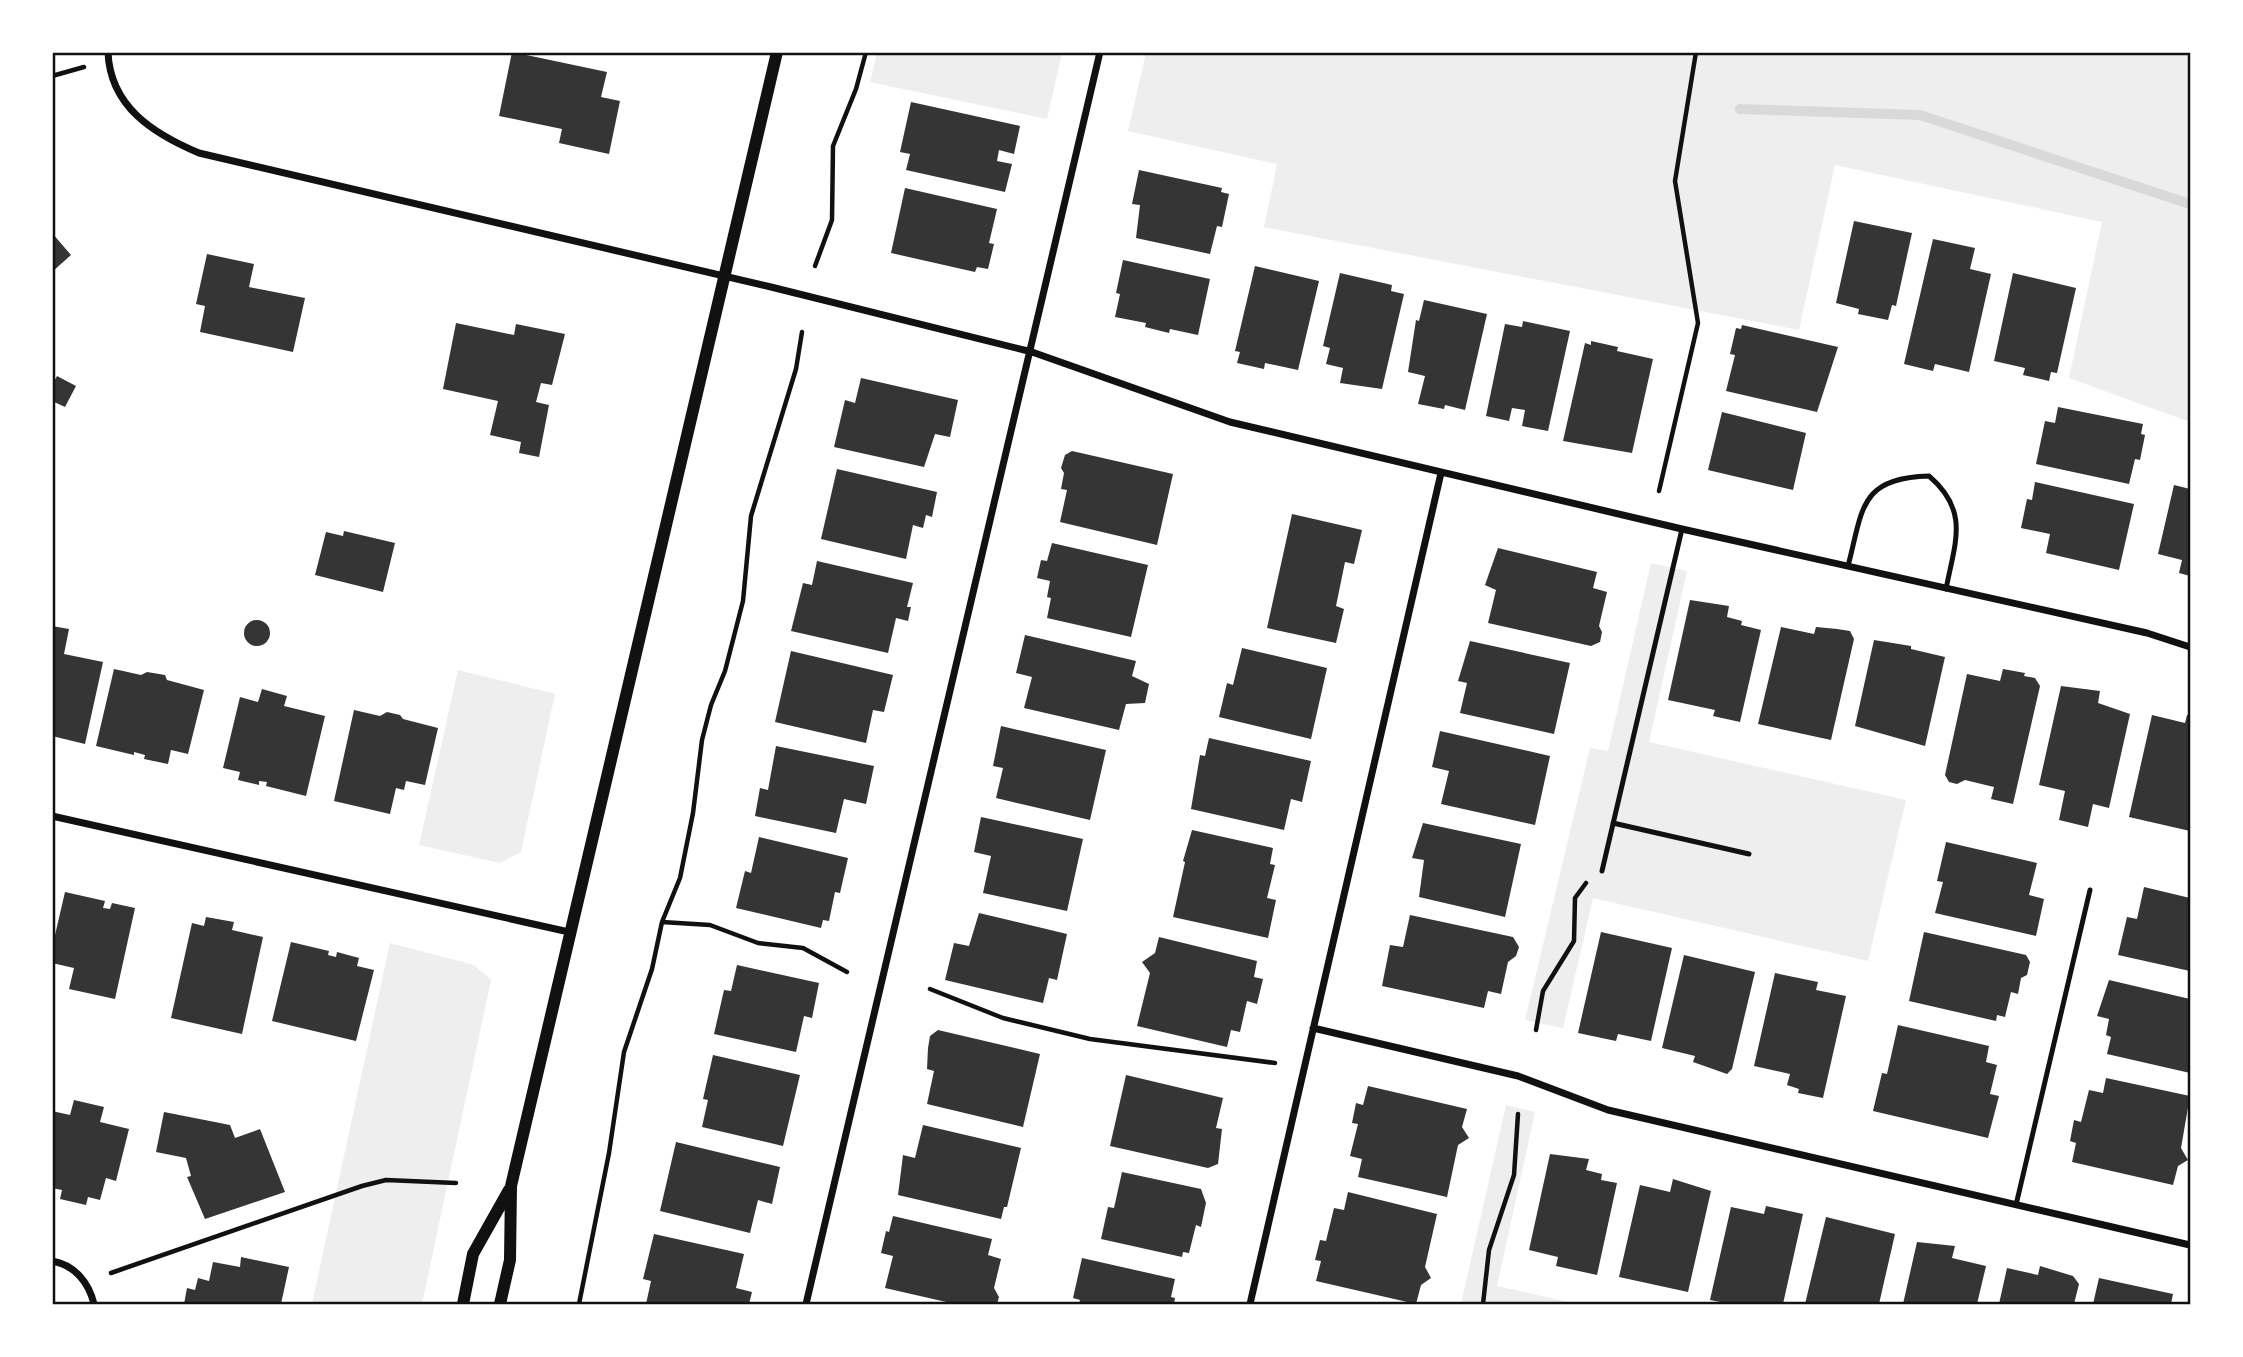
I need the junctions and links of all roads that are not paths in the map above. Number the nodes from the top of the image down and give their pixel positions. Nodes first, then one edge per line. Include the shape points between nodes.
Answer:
1 (108, 52) edge
2 (777, 52) edge
3 (1100, 52) edge
4 (725, 277) junction
5 (1032, 352) junction
6 (1441, 472) junction
7 (1682, 529) junction
8 (1849, 566) junction
9 (1946, 589) junction
10 (2190, 647) edge
11 (52, 816) edge
12 (1613, 823) junction
13 (1749, 854) dead end
14 (1602, 870) road end
15 (2090, 890) dead end
16 (569, 932) junction
17 (1313, 1028) junction
18 (511, 1186) junction
19 (2016, 1205) junction
20 (2190, 1245) edge
21 (52, 1261) edge
22 (94, 1304) edge
23 (463, 1304) edge
24 (499, 1304) edge
25 (806, 1304) edge
26 (1250, 1304) edge

1 - 4 street via 116,87 134,115 161,137 199,153
2 - 4 street
3 - 5 street
4 - 5 street
4 - 16 street
5 - 6 street via 1230,422
5 - 25 street
6 - 7 street
6 - 17 street
7 - 8 street
7 - 12 lane
8 - 9 street
8 - 9 lane via 1863,508 1878,486 1901,477 1929,476 1947,491 1958,525
9 - 10 street via 2147,633
11 - 16 street
12 - 13 lane
12 - 14 lane
15 - 19 lane
16 - 18 street
17 - 19 street via 1518,1076 1608,1110
17 - 26 street
18 - 23 street via 473,1254
18 - 24 street via 510,1260
19 - 20 street
21 - 22 street via 84,1280

